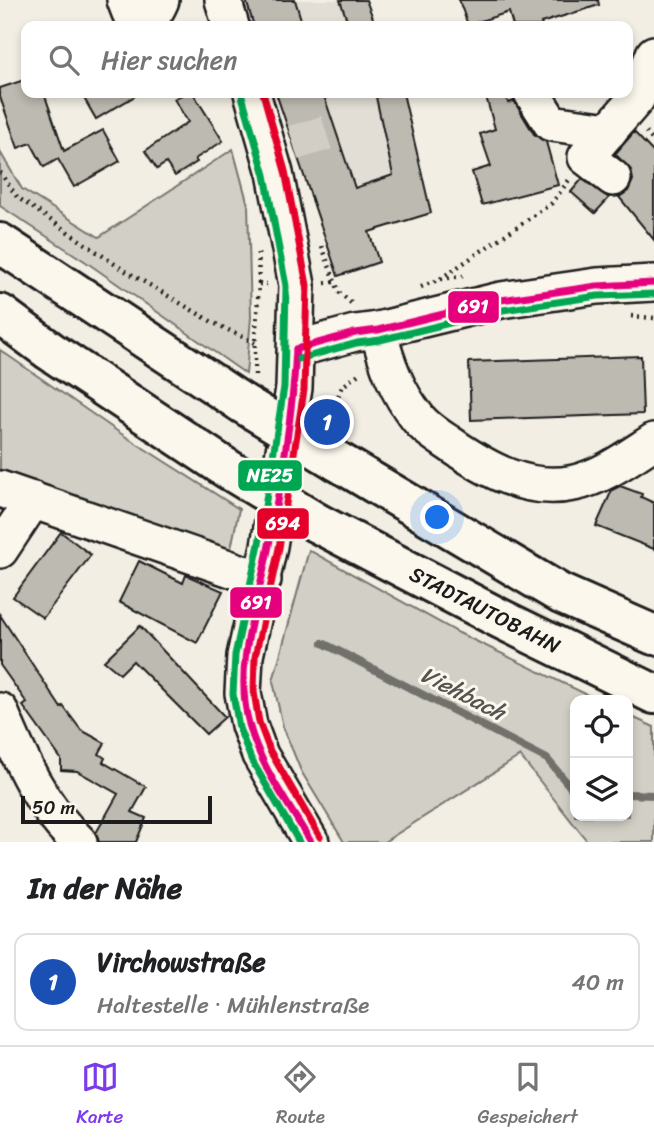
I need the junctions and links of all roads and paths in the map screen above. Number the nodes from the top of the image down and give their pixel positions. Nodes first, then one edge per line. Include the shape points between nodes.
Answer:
1 (125, 0) edge
2 (161, 0) edge
3 (223, 0) edge
4 (230, 21) edge
5 (654, 54) edge
6 (255, 98) edge
7 (533, 98) edge
8 (620, 120) junction
9 (0, 172) edge
10 (613, 178) dead end
11 (552, 203) dead end
12 (0, 243) edge
13 (440, 279) dead end
14 (654, 283) edge
15 (0, 314) edge
16 (630, 316) dead end
17 (654, 318) edge
18 (382, 345) junction
19 (296, 349) junction
20 (248, 391) junction
21 (327, 422) dead end
22 (654, 440) edge
23 (0, 489) edge
24 (33, 500) junction
25 (0, 550) edge
26 (263, 580) junction
27 (654, 635) edge
28 (654, 694) edge
29 (0, 711) edge
30 (79, 842) edge
31 (311, 842) edge

1 - 2 street via 130,13 139,19 150,17
3 - 4 street
5 - 8 street via 643,87
6 - 19 street via 281,146 275,173 297,285
7 - 8 street via 537,128
8 - 10 street via 586,157
9 - 20 path via 17,197 119,267 255,343
11 - 13 path
12 - 20 highway
14 - 18 street via 501,300
15 - 28 highway, STADTAUTOBAHN, bridge via 226,468 317,523
16 - 17 path
18 - 19 street via 355,332
18 - 21 path via 342,387
18 - 22 street via 401,394 417,418 474,461 514,480 573,483 611,468
19 - 26 street via 294,388
20 - 27 highway, bridge via 337,461 561,594
23 - 24 street
24 - 25 street
24 - 26 street
26 - 31 street via 245,656 243,693 260,755
29 - 30 street via 33,783

